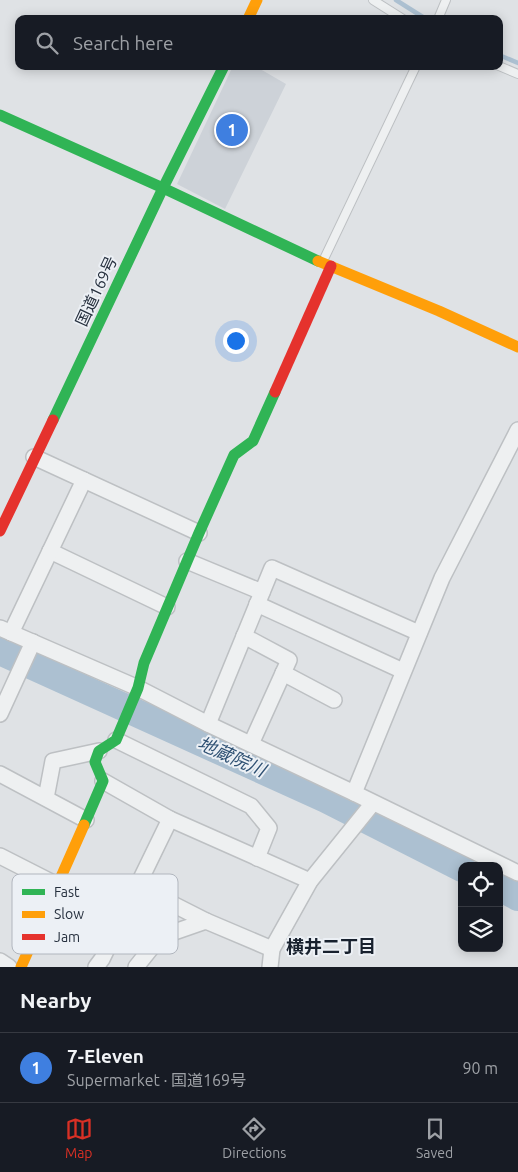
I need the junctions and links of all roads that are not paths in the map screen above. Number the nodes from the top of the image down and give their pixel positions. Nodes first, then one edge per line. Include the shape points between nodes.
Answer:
1 (257, 0) edge
2 (373, 0) edge
3 (446, 0) edge
4 (250, 15) edge
5 (397, 15) edge
6 (440, 15) edge
7 (503, 68) edge
8 (222, 70) edge
9 (414, 70) edge
10 (518, 74) edge
11 (0, 114) edge
12 (163, 188) junction
13 (326, 265) junction
14 (518, 347) edge
15 (518, 430) edge
16 (34, 457) junction
17 (84, 480) junction
18 (0, 531) edge
19 (199, 533) junction
20 (50, 551) junction
21 (187, 561) junction
22 (260, 598) junction
23 (167, 607) junction
24 (5, 630) edge
25 (419, 633) junction
26 (244, 636) junction
27 (27, 656) junction
28 (404, 671) junction
29 (284, 673) junction
30 (135, 695) junction
31 (334, 700) dead end
32 (0, 714) edge
33 (208, 724) junction
34 (116, 740) junction
35 (251, 744) junction
36 (99, 751) junction
37 (0, 774) edge
38 (103, 781) junction
39 (354, 793) junction
40 (46, 798) junction
41 (369, 808) junction
42 (170, 819) junction
43 (86, 820) junction
44 (0, 856) edge
45 (257, 858) junction
46 (35, 874) edge
47 (62, 874) edge
48 (144, 874) edge
49 (518, 874) edge
50 (310, 881) junction
51 (178, 907) edge
52 (206, 921) junction
53 (178, 931) edge
54 (272, 949) junction
55 (27, 954) edge
56 (104, 954) edge
57 (146, 954) edge
58 (0, 961) edge
59 (8, 967) edge
60 (21, 967) edge
61 (96, 967) edge
62 (136, 967) edge
63 (270, 967) edge

1 - 4 main road
2 - 5 lane
3 - 6 lane
7 - 10 lane
8 - 12 main road, 国道169号
9 - 13 lane
11 - 12 main road
12 - 13 main road
12 - 16 main road, 国道169号
13 - 14 main road
13 - 19 main road via 253,441 234,455
15 - 25 street via 442,578
16 - 17 street
16 - 18 main road, 国道169号
17 - 19 street
17 - 20 street
19 - 21 main road
20 - 23 street
20 - 24 street
21 - 22 street
21 - 23 main road
22 - 25 street via 272,568
22 - 26 street
22 - 28 street
23 - 30 main road via 144,662
24 - 27 street
25 - 28 street
26 - 29 street via 289,660
26 - 33 street
27 - 30 street
27 - 32 street
28 - 39 street
29 - 31 street
29 - 35 street
30 - 33 street
30 - 34 main road
33 - 35 street
34 - 36 main road
34 - 45 street via 251,806 268,828
35 - 39 street
36 - 38 main road via 95,762
36 - 40 street via 52,761
37 - 40 street
38 - 42 street
38 - 43 main road
39 - 41 street
40 - 43 street
41 - 49 street
41 - 50 street
42 - 45 street
42 - 48 street
43 - 47 main road
44 - 46 street
45 - 50 street
50 - 54 street
51 - 52 street
52 - 53 street
52 - 54 street
54 - 63 street
55 - 60 main road
56 - 61 street
57 - 62 street
58 - 59 street

